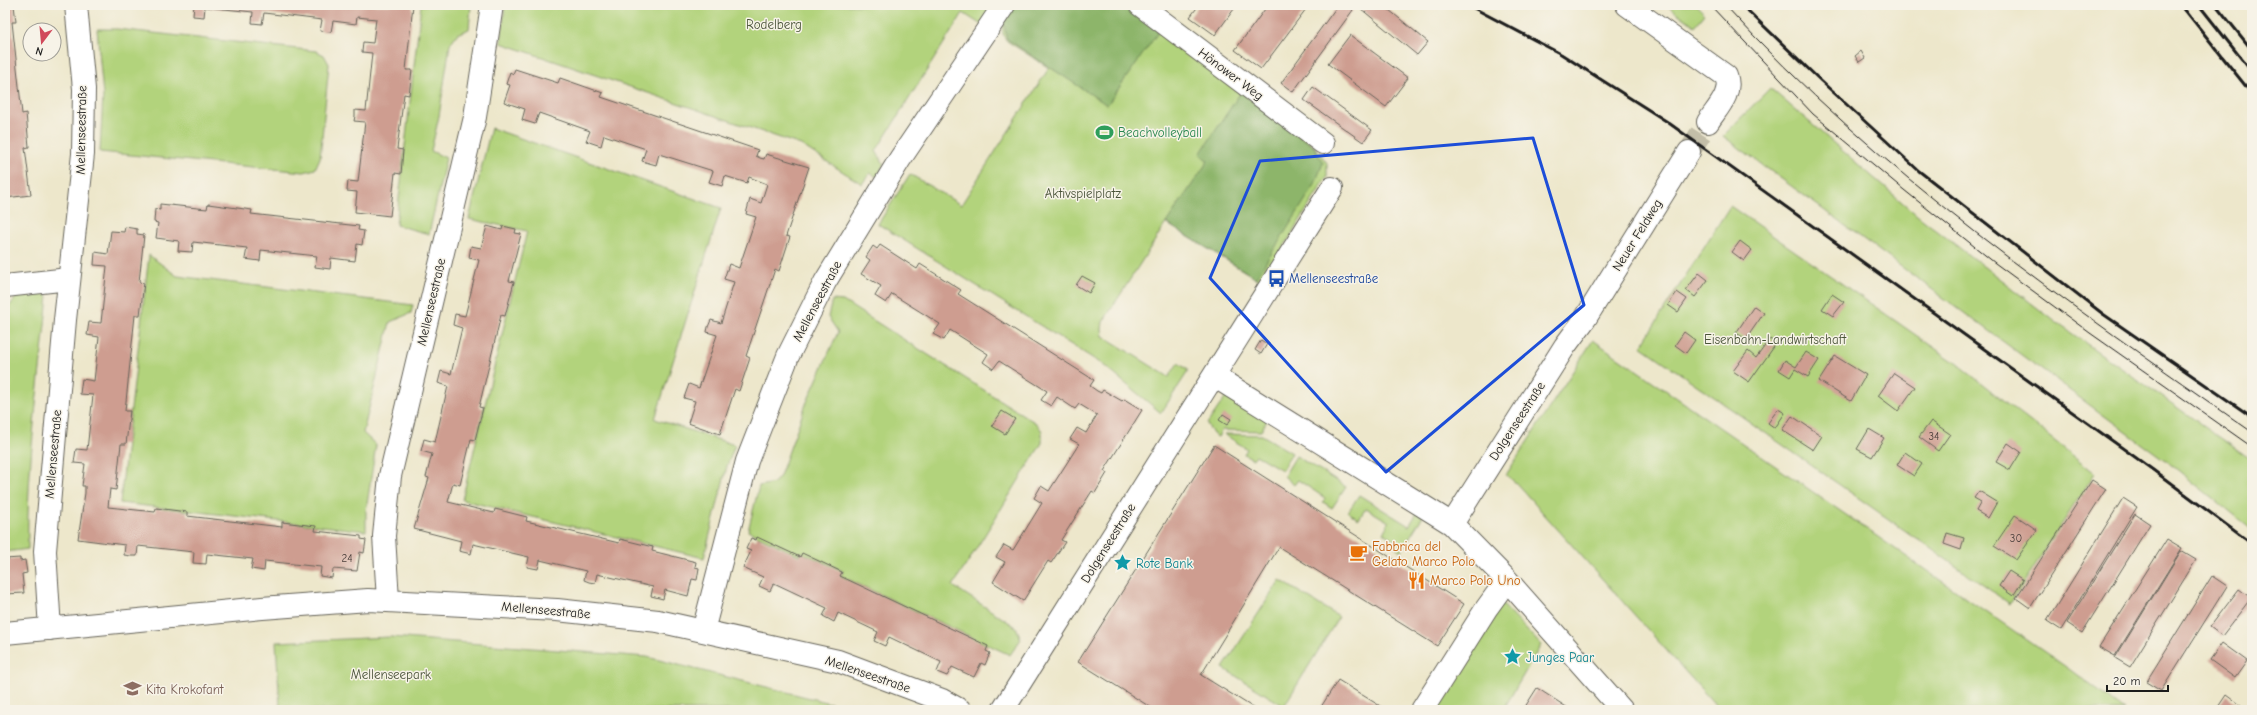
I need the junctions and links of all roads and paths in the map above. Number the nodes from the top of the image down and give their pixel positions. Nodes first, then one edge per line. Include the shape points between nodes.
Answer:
1 (76, 5) edge
2 (492, 5) edge
3 (1004, 5) edge
4 (1140, 5) edge
5 (1627, 5) edge
6 (1708, 122) tunnel mouth
7 (1323, 143) dead end
8 (1689, 152) tunnel mouth
9 (1332, 188) dead end
10 (69, 279) junction
11 (5, 286) edge
12 (1585, 319) joint
13 (1214, 376) junction
14 (1452, 524) junction
15 (1507, 580) junction
16 (388, 600) junction
17 (50, 629) junction
18 (703, 630) junction
19 (5, 633) edge
20 (960, 710) edge
21 (1002, 710) edge
22 (1422, 710) edge
23 (1622, 710) edge

1 - 10 street, Mellenseestraße via 84,90 83,154
2 - 16 street, Mellenseestraße via 475,117 390,476 384,536
3 - 18 street, Mellenseestraße via 900,159 825,282 788,356 747,461
4 - 7 street, Hönower Weg
5 - 6 street via 1726,76 1729,83 1728,92
8 - 12 street, Neuer Feldweg
9 - 13 street, Dolgenseestraße
10 - 11 street
10 - 17 street, Mellenseestraße via 44,560
12 - 14 street, Dolgenseestraße via 1565,346
13 - 14 street
13 - 21 street, Dolgenseestraße
14 - 15 street
15 - 22 street
15 - 23 street
16 - 17 street, Mellenseestraße via 262,608
16 - 18 street, Mellenseestraße via 557,610 658,621
17 - 19 street, Mellenseestraße
18 - 20 street, Mellenseestraße via 838,661 942,700

